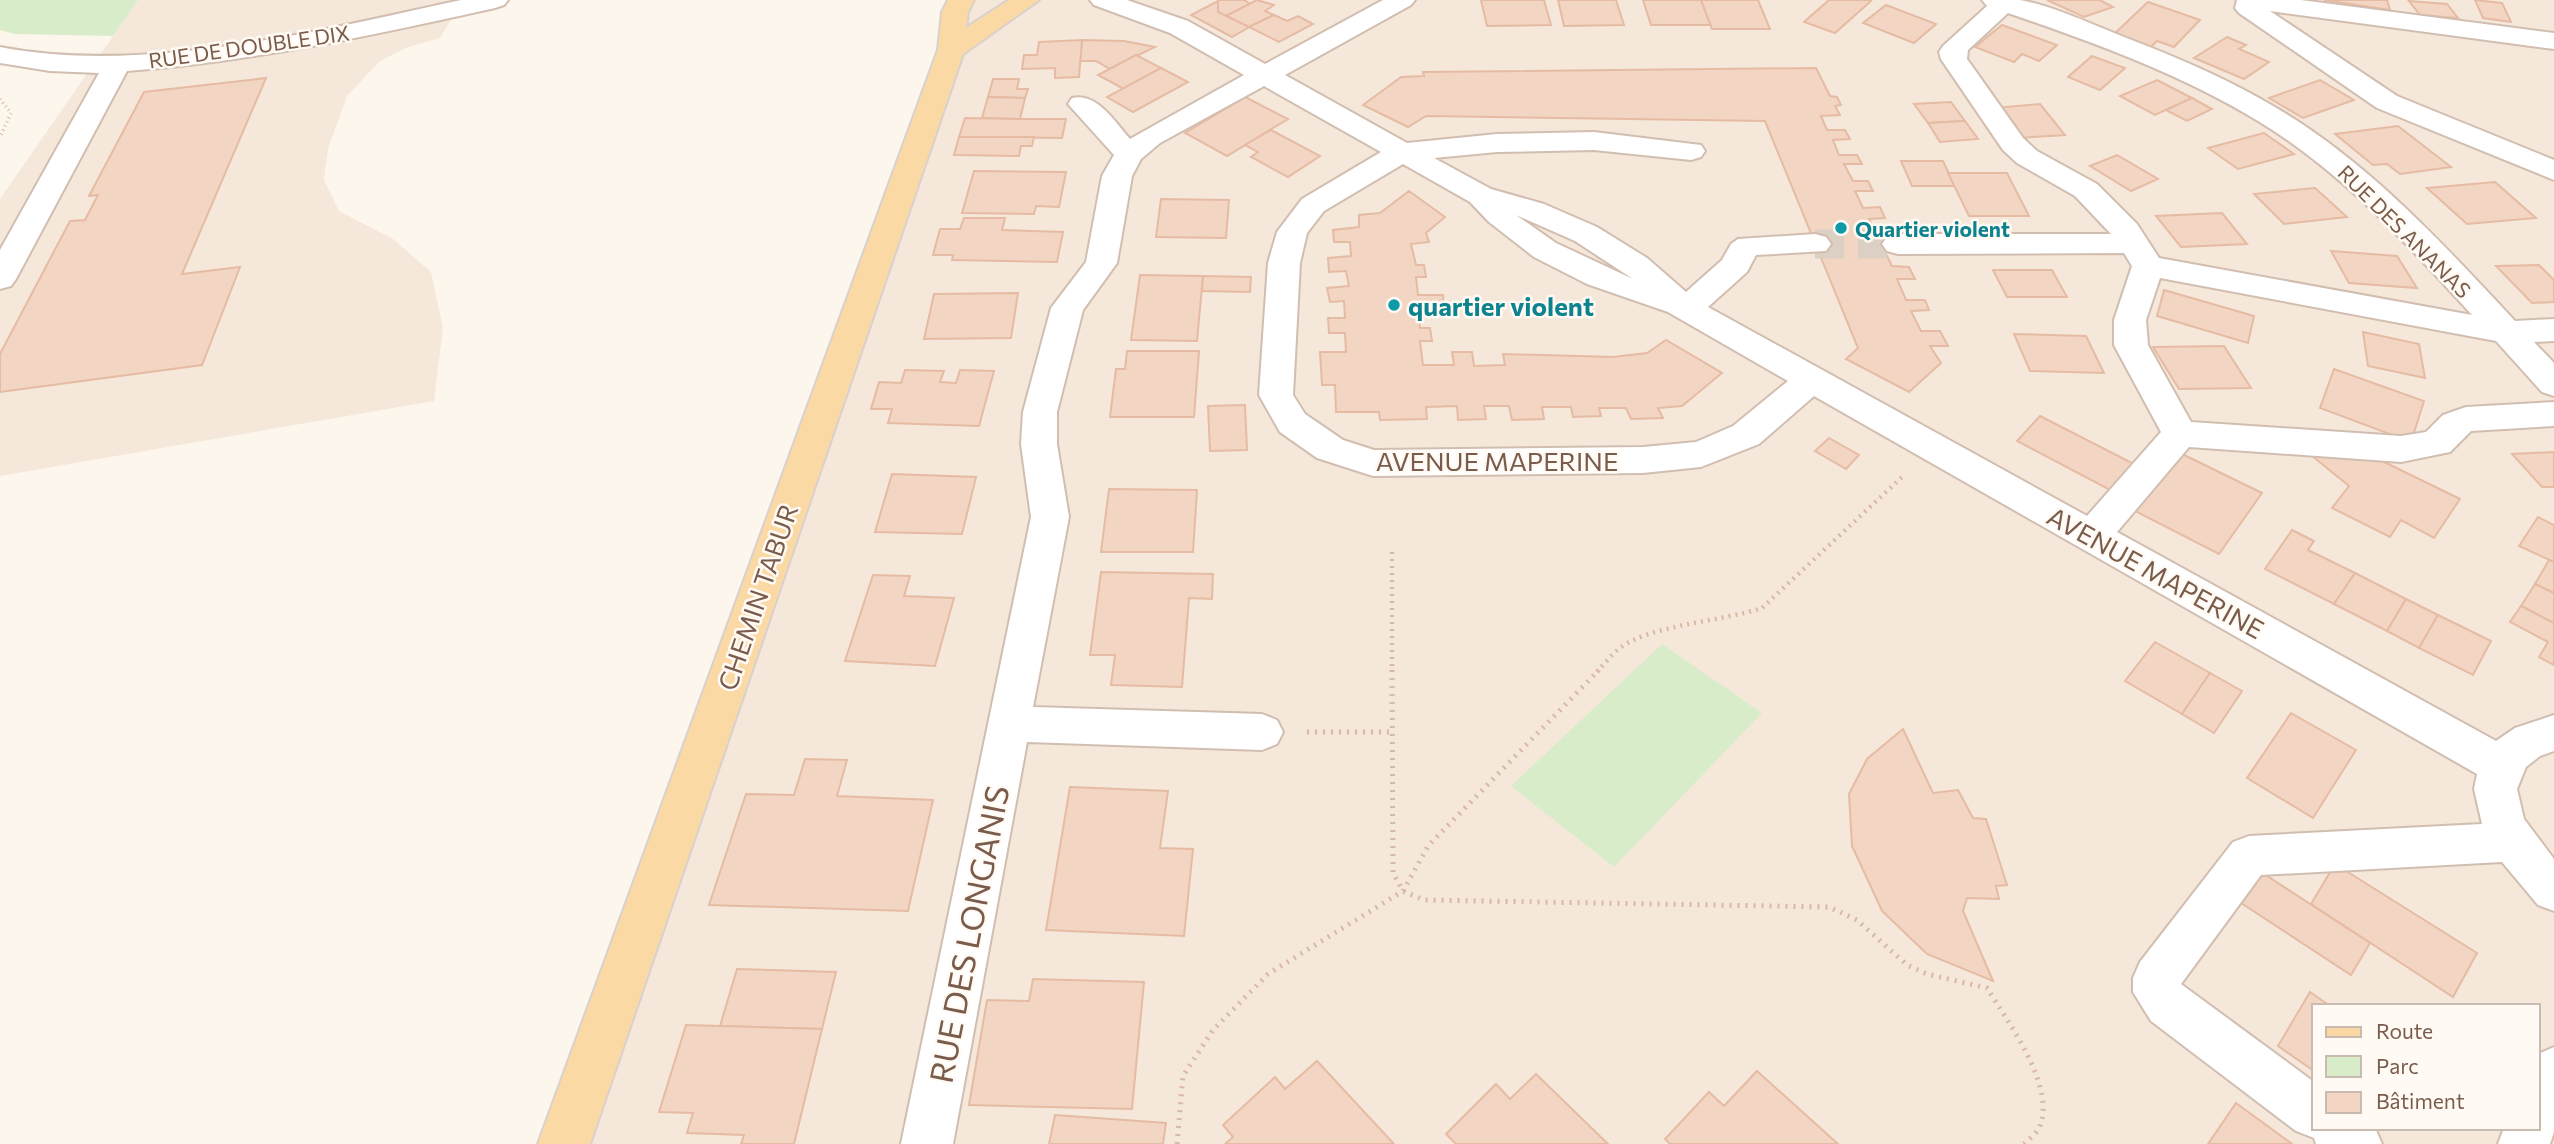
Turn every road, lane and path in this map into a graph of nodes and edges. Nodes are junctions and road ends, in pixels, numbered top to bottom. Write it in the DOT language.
graph roads {
  1 [pos="495,0"];
  2 [pos="961,0"];
  3 [pos="1026,0"];
  4 [pos="1103,0"];
  5 [pos="1148,0"];
  6 [pos="1402,0"];
  7 [pos="2225,0"];
  8 [pos="2003,1"];
  9 [pos="2253,13"];
  10 [pos="1178,27"];
  11 [pos="2554,41"];
  12 [pos="951,50"];
  13 [pos="0,55"];
  14 [pos="117,64"];
  15 [pos="1264,75"];
  16 [pos="0,99"];
  17 [pos="1082,104"];
  18 [pos="0,137"];
  19 [pos="1691,151"];
  20 [pos="1402,152"];
  21 [pos="1129,154"];
  22 [pos="2554,171"];
  23 [pos="1815,244"];
  24 [pos="1898,244"];
  25 [pos="2142,255"];
  26 [pos="0,279"];
  27 [pos="1683,307"];
  28 [pos="2554,330"];
  29 [pos="2506,332"];
  30 [pos="1811,380"];
  31 [pos="2554,384"];
  32 [pos="2554,414"];
  33 [pos="2180,434"];
  34 [pos="1933,448"];
  35 [pos="2092,536"];
  36 [pos="1392,552"];
  37 [pos="1010,724"];
  38 [pos="1262,732"];
  39 [pos="1394,733"];
  40 [pos="2554,733"];
  41 [pos="2500,765"];
  42 [pos="2513,842"];
  43 [pos="2554,890"];
  44 [pos="1403,891"];
  45 [pos="2554,1072"];
  46 [pos="2540,1104"];
  47 [pos="2312,1112"];
  48 [pos="2338,1130"];
  49 [pos="564,1144"];
  50 [pos="927,1144"];
  51 [pos="1177,1144"];
  52 [pos="2024,1144"];
  53 [pos="2356,1144"];
  1 -- 14 [label="street, RUE DE DOUBLE DIX"];
  2 -- 12 [label="main road, CHEMIN TABUR"];
  3 -- 12 [label="main road"];
  4 -- 10 [label="street, AVENUE MAPERINE"];
  5 -- 10 [label="street, AVENUE MAPERINE"];
  6 -- 15 [label="street"];
  7 -- 9 [label="street"];
  8 -- 25 [label="street"];
  8 -- 29 [label="street, RUE DES ANANAS"];
  9 -- 11 [label="street"];
  9 -- 22 [label="street"];
  10 -- 15 [label="street, AVENUE MAPERINE"];
  12 -- 49 [label="main road, CHEMIN TABUR"];
  13 -- 14 [label="street, RUE DE DOUBLE DIX"];
  14 -- 26 [label="street"];
  15 -- 20 [label="street, AVENUE MAPERINE"];
  15 -- 21 [label="street, RUE DES LONGANIS"];
  16 -- 18 [label="path"];
  17 -- 21 [label="street"];
  19 -- 20 [label="street, AVENUE MAPERINE"];
  20 -- 27 [label="street, AVENUE MAPERINE"];
  20 -- 30 [label="street, AVENUE MAPERINE"];
  21 -- 37 [label="street, RUE DES LONGANIS"];
  23 -- 27 [label="street"];
  24 -- 25 [label="street"];
  25 -- 29 [label="street"];
  25 -- 33 [label="street"];
  27 -- 30 [label="street, AVENUE MAPERINE"];
  28 -- 29 [label="street"];
  29 -- 31 [label="street, RUE DES ANANAS"];
  30 -- 34 [label="street, AVENUE MAPERINE"];
  32 -- 33 [label="street"];
  33 -- 35 [label="street"];
  34 -- 35 [label="street, AVENUE MAPERINE"];
  34 -- 44 [label="path"];
  35 -- 41 [label="street, AVENUE MAPERINE"];
  36 -- 39 [label="path"];
  37 -- 38 [label="street"];
  37 -- 50 [label="street, RUE DES LONGANIS"];
  38 -- 39 [label="path"];
  39 -- 44 [label="path"];
  40 -- 41 [label="street"];
  41 -- 42 [label="street"];
  42 -- 43 [label="street"];
  42 -- 47 [label="street"];
  44 -- 51 [label="path"];
  44 -- 52 [label="path"];
  45 -- 46 [label="street"];
  48 -- 53 [label="street"];
}
